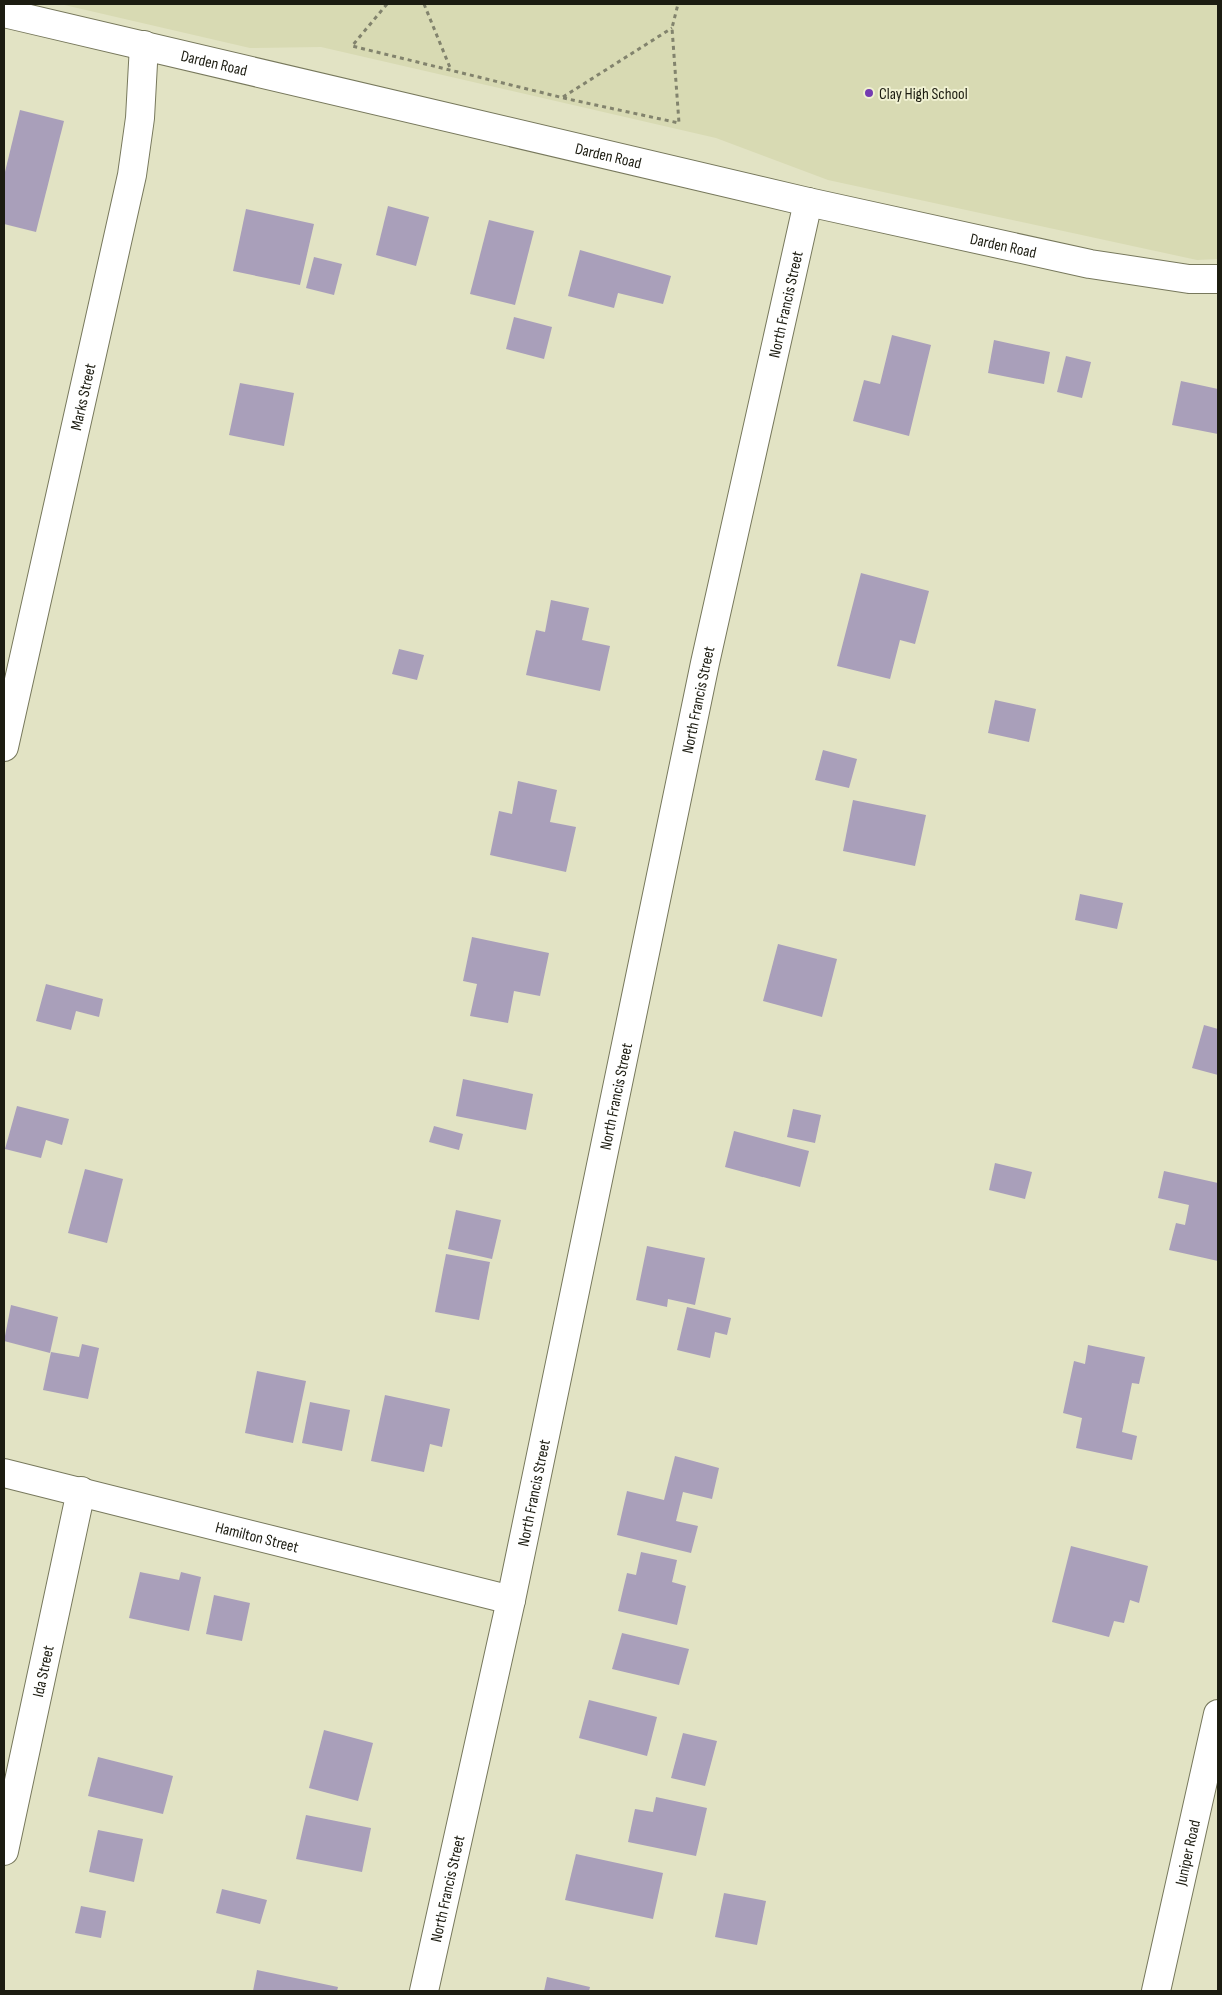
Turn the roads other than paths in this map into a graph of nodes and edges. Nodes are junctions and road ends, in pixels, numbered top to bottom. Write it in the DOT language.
graph roads {
  1 [pos="4,13"];
  2 [pos="144,45"];
  3 [pos="808,202"];
  4 [pos="1090,264"];
  5 [pos="1218,280"];
  6 [pos="1218,298"];
  7 [pos="4,747"];
  8 [pos="4,1473"];
  9 [pos="81,1491"];
  10 [pos="511,1600"];
  11 [pos="1218,1714"];
  12 [pos="4,1851"];
  13 [pos="424,1991"];
  14 [pos="1156,1991"];
  1 -- 2 [label="street, Darden Road"];
  2 -- 3 [label="street, Darden Road"];
  2 -- 7 [label="street, Marks Street"];
  3 -- 4 [label="street, Darden Road"];
  3 -- 10 [label="street, North Francis Street"];
  4 -- 5 [label="street, Darden Road"];
  4 -- 6 [label="street"];
  8 -- 9 [label="street, Hamilton Street"];
  9 -- 10 [label="street, Hamilton Street"];
  9 -- 12 [label="street, Ida Street"];
  10 -- 13 [label="street, North Francis Street"];
  11 -- 14 [label="street, Juniper Road"];
}
